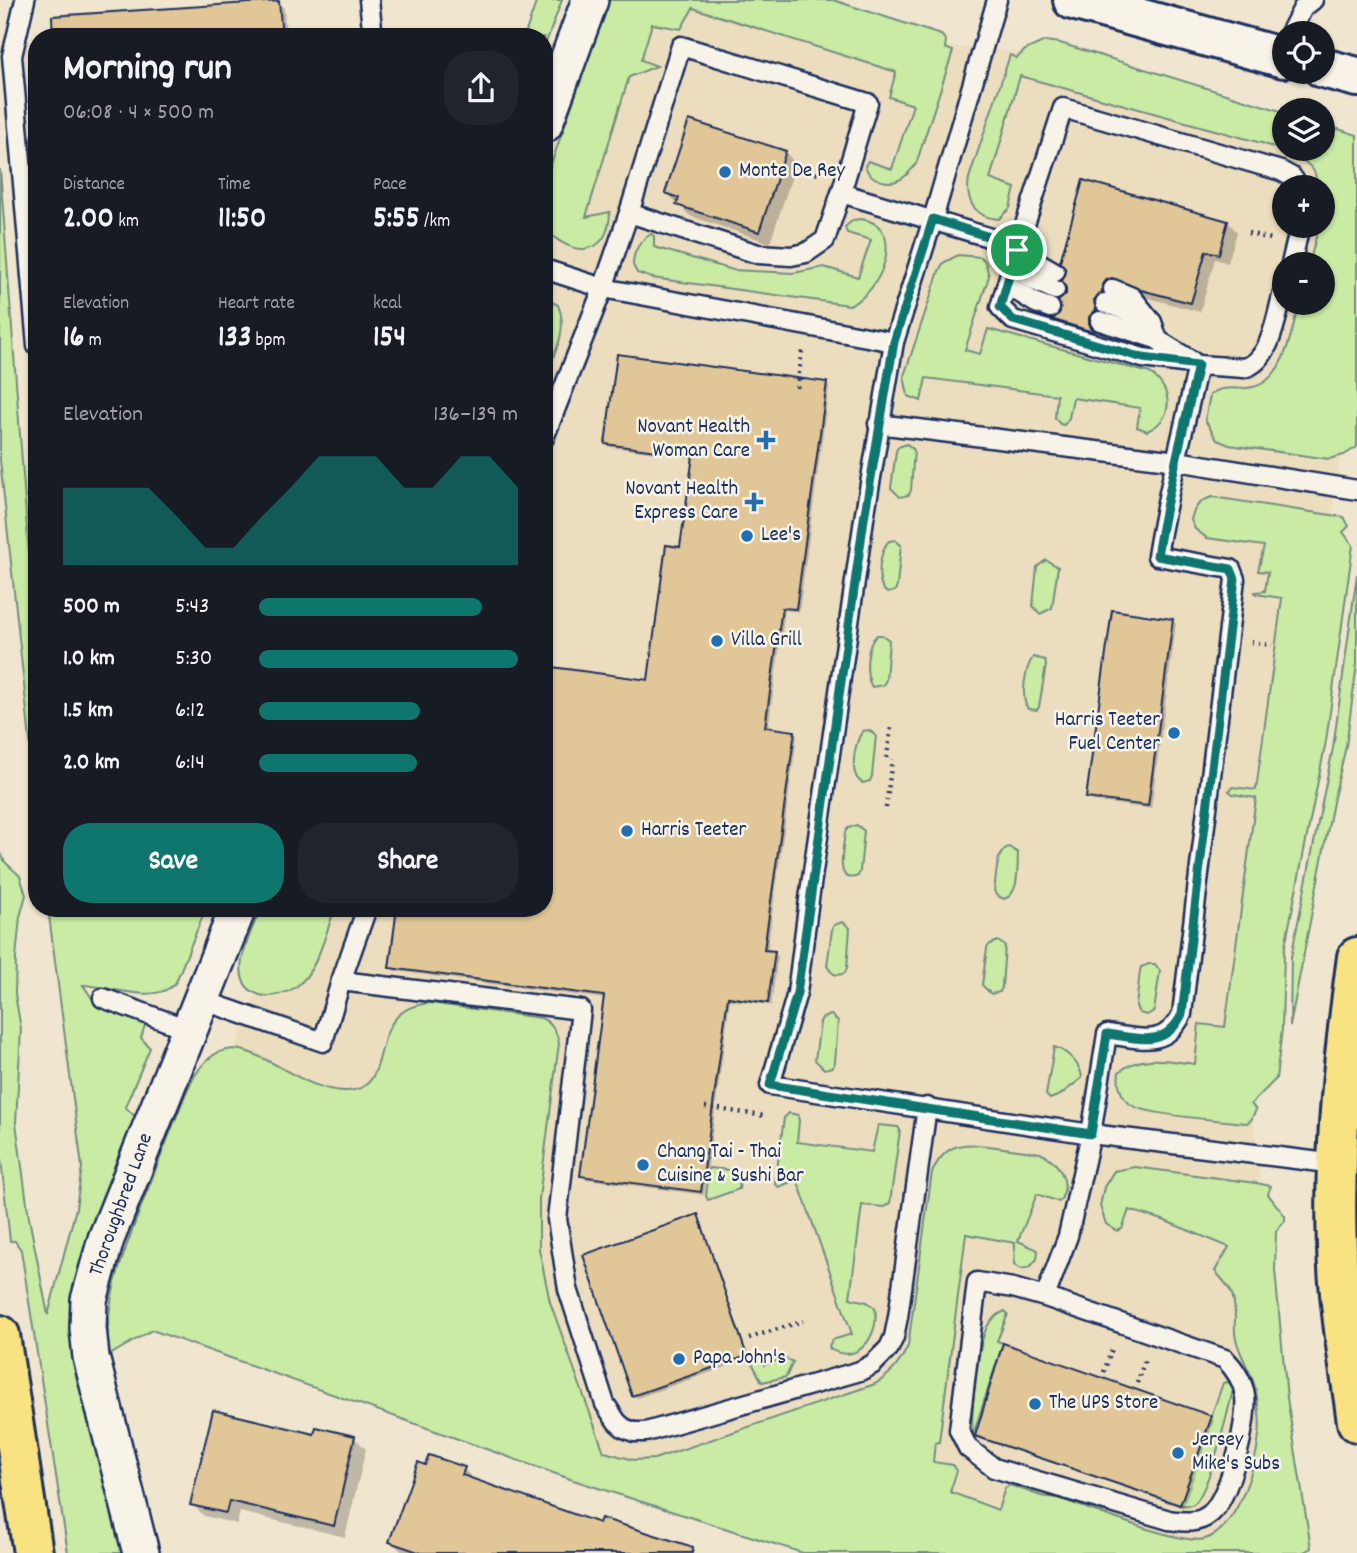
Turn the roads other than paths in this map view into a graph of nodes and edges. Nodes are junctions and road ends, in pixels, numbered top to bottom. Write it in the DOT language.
graph roads {
  1 [pos="25,0"];
  2 [pos="369,0"];
  3 [pos="590,0"];
  4 [pos="997,0"];
  5 [pos="1073,0"];
  6 [pos="1313,0"];
  7 [pos="1297,21"];
  8 [pos="372,28"];
  9 [pos="1272,44"];
  10 [pos="1335,71"];
  11 [pos="1357,77"];
  12 [pos="553,101"];
  13 [pos="1288,175"];
  14 [pos="841,193"];
  15 [pos="629,214"];
  16 [pos="933,219"];
  17 [pos="28,234"];
  18 [pos="1016,255"];
  19 [pos="553,271"];
  20 [pos="1007,285"];
  21 [pos="603,288"];
  22 [pos="1276,315"];
  23 [pos="1158,340"];
  24 [pos="894,342"];
  25 [pos="1198,365"];
  26 [pos="553,415"];
  27 [pos="878,424"];
  28 [pos="1177,461"];
  29 [pos="1357,490"];
  30 [pos="234,917"];
  31 [pos="365,917"];
  32 [pos="1357,957"];
  33 [pos="341,981"];
  34 [pos="103,998"];
  35 [pos="196,1015"];
  36 [pos="927,1107"];
  37 [pos="1091,1134"];
  38 [pos="1336,1164"];
  39 [pos="1045,1297"];
  40 [pos="0,1335"];
  41 [pos="1357,1422"];
  42 [pos="33,1553"];
  43 [pos="141,1553"];
  1 -- 17 [label="lane"];
  2 -- 8 [label="lane"];
  3 -- 12 [label="street"];
  4 -- 16 [label="lane"];
  5 -- 9 [label="main road"];
  6 -- 7 [label="lane"];
  10 -- 11 [label="main road"];
  13 -- 18 [label="lane"];
  14 -- 15 [label="lane"];
  14 -- 15 [label="lane"];
  14 -- 16 [label="lane"];
  15 -- 21 [label="lane"];
  16 -- 18 [label="lane"];
  16 -- 24 [label="lane"];
  18 -- 20 [label="lane"];
  18 -- 20 [label="lane"];
  19 -- 21 [label="lane"];
  20 -- 25 [label="lane"];
  21 -- 24 [label="lane"];
  21 -- 26 [label="lane"];
  22 -- 25 [label="lane"];
  23 -- 23 [label="lane"];
  23 -- 25 [label="lane"];
  24 -- 27 [label="lane"];
  25 -- 28 [label="lane"];
  27 -- 28 [label="lane"];
  27 -- 36 [label="lane"];
  28 -- 29 [label="lane"];
  28 -- 37 [label="lane"];
  30 -- 35 [label="street, Thoroughbred Lane"];
  31 -- 33 [label="lane"];
  32 -- 38 [label="main road"];
  33 -- 35 [label="lane"];
  33 -- 36 [label="lane"];
  34 -- 35 [label="lane"];
  35 -- 43 [label="street, Thoroughbred Lane"];
  36 -- 37 [label="lane"];
  37 -- 38 [label="lane"];
  37 -- 39 [label="lane"];
  38 -- 41 [label="main road"];
  39 -- 39 [label="lane"];
  40 -- 42 [label="main road"];
}
